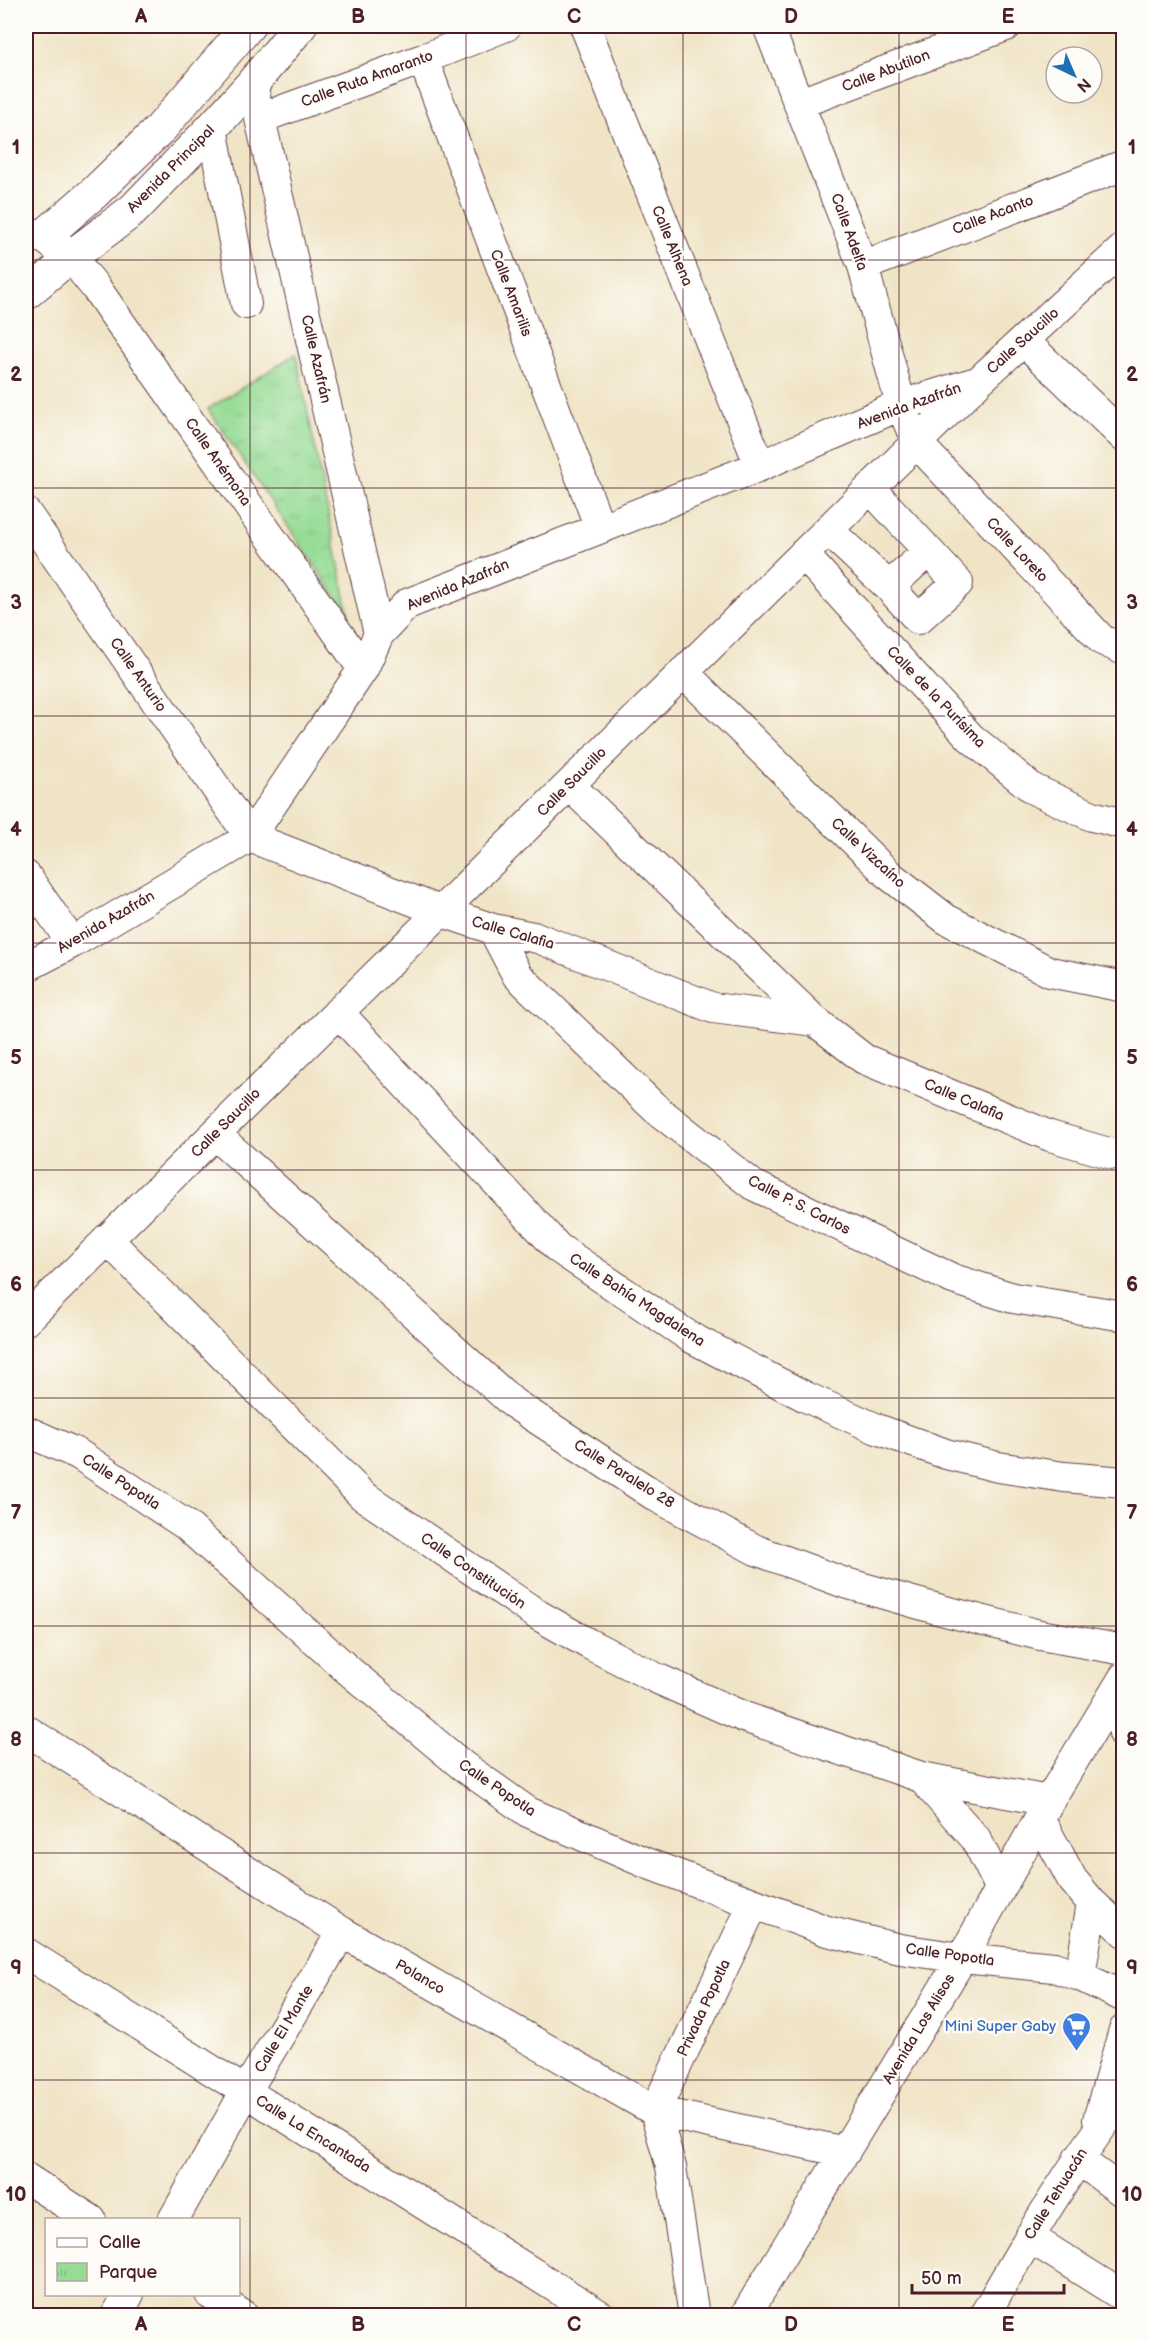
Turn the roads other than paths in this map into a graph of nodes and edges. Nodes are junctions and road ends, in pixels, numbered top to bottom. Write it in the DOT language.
graph roads {
  1 [pos="248,26"];
  2 [pos="300,26"];
  3 [pos="506,26"];
  4 [pos="585,26"];
  5 [pos="768,26"];
  6 [pos="1006,26"];
  7 [pos="423,59"];
  8 [pos="252,84"];
  9 [pos="800,103"];
  10 [pos="261,117"];
  11 [pos="212,128"];
  12 [pos="1124,165"];
  13 [pos="32,241"];
  14 [pos="1124,248"];
  15 [pos="71,257"];
  16 [pos="863,266"];
  17 [pos="26,294"];
  18 [pos="246,304"];
  19 [pos="1024,341"];
  20 [pos="979,381"];
  21 [pos="901,405"];
  22 [pos="1124,437"];
  23 [pos="917,442"];
  24 [pos="759,466"];
  25 [pos="870,488"];
  26 [pos="26,513"];
  27 [pos="600,528"];
  28 [pos="828,530"];
  29 [pos="927,552"];
  30 [pos="803,554"];
  31 [pos="889,587"];
  32 [pos="380,634"];
  33 [pos="1124,650"];
  34 [pos="363,669"];
  35 [pos="683,672"];
  36 [pos="569,785"];
  37 [pos="1124,824"];
  38 [pos="250,837"];
  39 [pos="26,876"];
  40 [pos="440,911"];
  41 [pos="493,929"];
  42 [pos="72,943"];
  43 [pos="26,967"];
  44 [pos="1124,987"];
  45 [pos="338,1012"];
  46 [pos="815,1021"];
  47 [pos="214,1134"];
  48 [pos="1124,1155"];
  49 [pos="107,1239"];
  50 [pos="1124,1316"];
  51 [pos="26,1320"];
  52 [pos="26,1431"];
  53 [pos="1124,1482"];
  54 [pos="1124,1650"];
  55 [pos="1120,1684"];
  56 [pos="26,1730"];
  57 [pos="1124,1733"];
  58 [pos="921,1777"];
  59 [pos="1045,1810"];
  60 [pos="1000,1887"];
  61 [pos="1092,1904"];
  62 [pos="753,1905"];
  63 [pos="342,1932"];
  64 [pos="1124,1932"];
  65 [pos="26,1953"];
  66 [pos="962,1958"];
  67 [pos="1080,1976"];
  68 [pos="1124,1997"];
  69 [pos="1124,2030"];
  70 [pos="246,2091"];
  71 [pos="1124,2097"];
  72 [pos="654,2111"];
  73 [pos="1086,2148"];
  74 [pos="845,2152"];
  75 [pos="26,2178"];
  76 [pos="1124,2193"];
  77 [pos="88,2218"];
  78 [pos="174,2218"];
  79 [pos="1029,2237"];
  80 [pos="128,2296"];
  81 [pos="212,2296"];
  82 [pos="1124,2296"];
  83 [pos="987,2315"];
  84 [pos="116,2316"];
  85 [pos="244,2316"];
  86 [pos="600,2316"];
  87 [pos="694,2316"];
  88 [pos="745,2316"];
  1 -- 13 [label="main road"];
  2 -- 8 [label="main road, Avenida Principal"];
  3 -- 7 [label="street, Calle Ruta Amaranto"];
  4 -- 24 [label="street, Calle Alhena"];
  5 -- 9 [label="street, Calle Adelfa"];
  6 -- 9 [label="street, Calle Abutilon"];
  7 -- 10 [label="street, Calle Ruta Amaranto"];
  7 -- 27 [label="street, Calle Amarilis"];
  8 -- 10 [label="street, Calle Azafrán"];
  8 -- 11 [label="main road, Avenida Principal"];
  9 -- 16 [label="street, Calle Adelfa"];
  10 -- 32 [label="street, Calle Azafrán"];
  11 -- 15 [label="main road, Avenida Principal"];
  11 -- 18 [label="street"];
  12 -- 16 [label="street, Calle Acanto"];
  13 -- 15 [label="main road"];
  14 -- 19 [label="street, Calle Saucillo"];
  15 -- 17 [label="street, Avenida Principal"];
  15 -- 34 [label="street, Calle Anémona"];
  16 -- 21 [label="street, Calle Adelfa"];
  19 -- 20 [label="street, Calle Saucillo"];
  19 -- 22 [label="street"];
  20 -- 21 [label="street, Avenida Azafrán"];
  20 -- 23 [label="street, Calle Saucillo"];
  21 -- 23 [label="street, Calle Adelfa"];
  21 -- 24 [label="street, Avenida Azafrán"];
  23 -- 25 [label="street, Calle Saucillo"];
  23 -- 33 [label="street, Calle Loreto"];
  24 -- 27 [label="street, Avenida Azafrán"];
  25 -- 28 [label="street, Calle Saucillo"];
  25 -- 29 [label="street"];
  26 -- 38 [label="street, Calle Anturio"];
  27 -- 32 [label="street, Avenida Azafrán"];
  28 -- 30 [label="street, Calle Saucillo"];
  28 -- 31 [label="street"];
  29 -- 31 [label="street"];
  29 -- 31 [label="street"];
  30 -- 35 [label="street, Calle Saucillo"];
  30 -- 37 [label="street, Calle de la Purísima"];
  32 -- 34 [label="street, Avenida Azafrán"];
  34 -- 38 [label="street, Avenida Azafrán"];
  35 -- 36 [label="street, Calle Saucillo"];
  35 -- 44 [label="street, Calle Vizcaíno"];
  36 -- 40 [label="street, Calle Saucillo"];
  36 -- 46 [label="street, Calle Calafia"];
  38 -- 40 [label="street, Calle Calafia"];
  38 -- 42 [label="street, Avenida Azafrán"];
  39 -- 42 [label="street"];
  40 -- 41 [label="street, Calle Calafia"];
  40 -- 45 [label="street, Calle Saucillo"];
  41 -- 46 [label="street, Calle Calafia"];
  41 -- 50 [label="street, Calle P. S. Carlos"];
  42 -- 43 [label="street, Avenida Azafrán"];
  45 -- 47 [label="street, Calle Saucillo"];
  45 -- 53 [label="street, Calle Bahía Magdalena"];
  46 -- 48 [label="street, Calle Calafia"];
  47 -- 49 [label="street, Calle Saucillo"];
  47 -- 54 [label="street, Calle Paralelo 28"];
  49 -- 51 [label="street, Calle Saucillo"];
  49 -- 58 [label="street, Calle Constitución"];
  52 -- 62 [label="street, Calle Popotla"];
  55 -- 57 [label="street"];
  55 -- 59 [label="street, Avenida Los Alisos"];
  56 -- 63 [label="street, Polanco"];
  58 -- 59 [label="street, Calle Constitución"];
  58 -- 60 [label="street, Calle Constitución"];
  59 -- 60 [label="street, Avenida Los Alisos"];
  59 -- 61 [label="street"];
  60 -- 66 [label="street, Avenida Los Alisos"];
  61 -- 64 [label="street"];
  61 -- 67 [label="street"];
  62 -- 66 [label="street, Calle Popotla"];
  62 -- 72 [label="street, Privada Popotla"];
  63 -- 70 [label="street, Calle El Mante"];
  63 -- 72 [label="street, Polanco"];
  65 -- 70 [label="street, Calle La Encantada"];
  66 -- 67 [label="street, Calle Popotla"];
  66 -- 74 [label="street, Avenida Los Alisos"];
  67 -- 68 [label="street, Calle Popotla"];
  69 -- 73 [label="street, Calle Tehuacán"];
  70 -- 78 [label="street, Calle El Mante"];
  70 -- 86 [label="street, Calle La Encantada"];
  71 -- 73 [label="street, Calle Tehuacán"];
  72 -- 74 [label="street, Polanco"];
  72 -- 87 [label="street"];
  73 -- 76 [label="street"];
  73 -- 79 [label="street, Calle Tehuacán"];
  74 -- 88 [label="street, Avenida Los Alisos"];
  75 -- 77 [label="street"];
  79 -- 82 [label="street"];
  79 -- 83 [label="street, Calle Tehuacán"];
  80 -- 84 [label="street"];
  81 -- 85 [label="street"];
}
